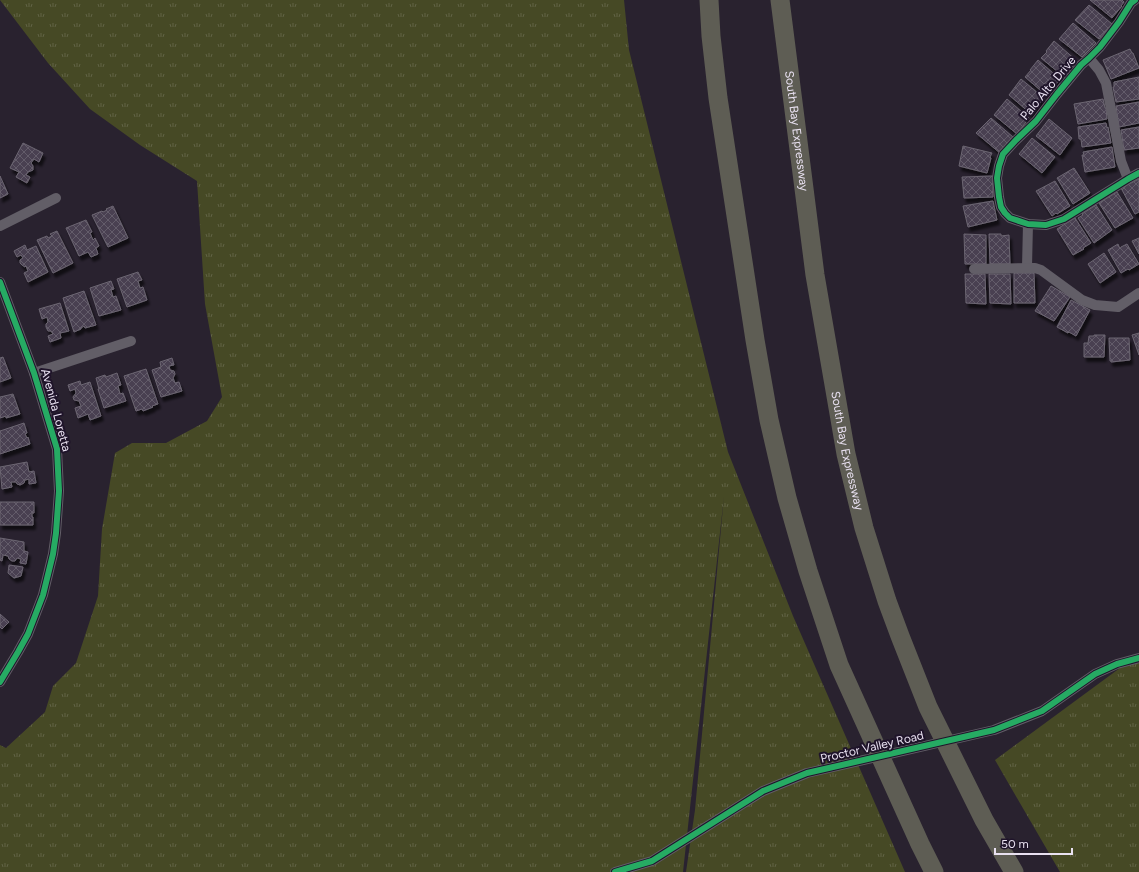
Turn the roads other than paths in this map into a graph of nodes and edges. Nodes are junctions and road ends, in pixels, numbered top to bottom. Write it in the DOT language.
graph roads {
  1 [pos="709,0"];
  2 [pos="780,0"];
  3 [pos="1135,0"];
  4 [pos="1089,58"];
  5 [pos="1139,173"];
  6 [pos="1128,179"];
  7 [pos="56,198"];
  8 [pos="1028,224"];
  9 [pos="0,226"];
  10 [pos="1027,267"];
  11 [pos="974,270"];
  12 [pos="0,282"];
  13 [pos="1139,293"];
  14 [pos="131,341"];
  15 [pos="34,373"];
  16 [pos="1139,658"];
  17 [pos="0,682"];
  18 [pos="615,872"];
  19 [pos="934,872"];
  20 [pos="1014,872"];
  1 -- 19 [label="highway"];
  2 -- 20 [label="highway, South Bay Expressway"];
  3 -- 4 [label="street, Palo Alto Drive"];
  4 -- 6 [label="street"];
  4 -- 8 [label="street, Palo Alto Drive"];
  5 -- 6 [label="street, Palo Alto Drive"];
  6 -- 8 [label="street, Palo Alto Drive"];
  7 -- 9 [label="street"];
  8 -- 10 [label="street"];
  10 -- 11 [label="street"];
  10 -- 13 [label="street"];
  12 -- 15 [label="street, Avenida Loretta"];
  14 -- 15 [label="street"];
  15 -- 17 [label="street, Avenida Loretta"];
  16 -- 18 [label="street, Proctor Valley Road"];
}
